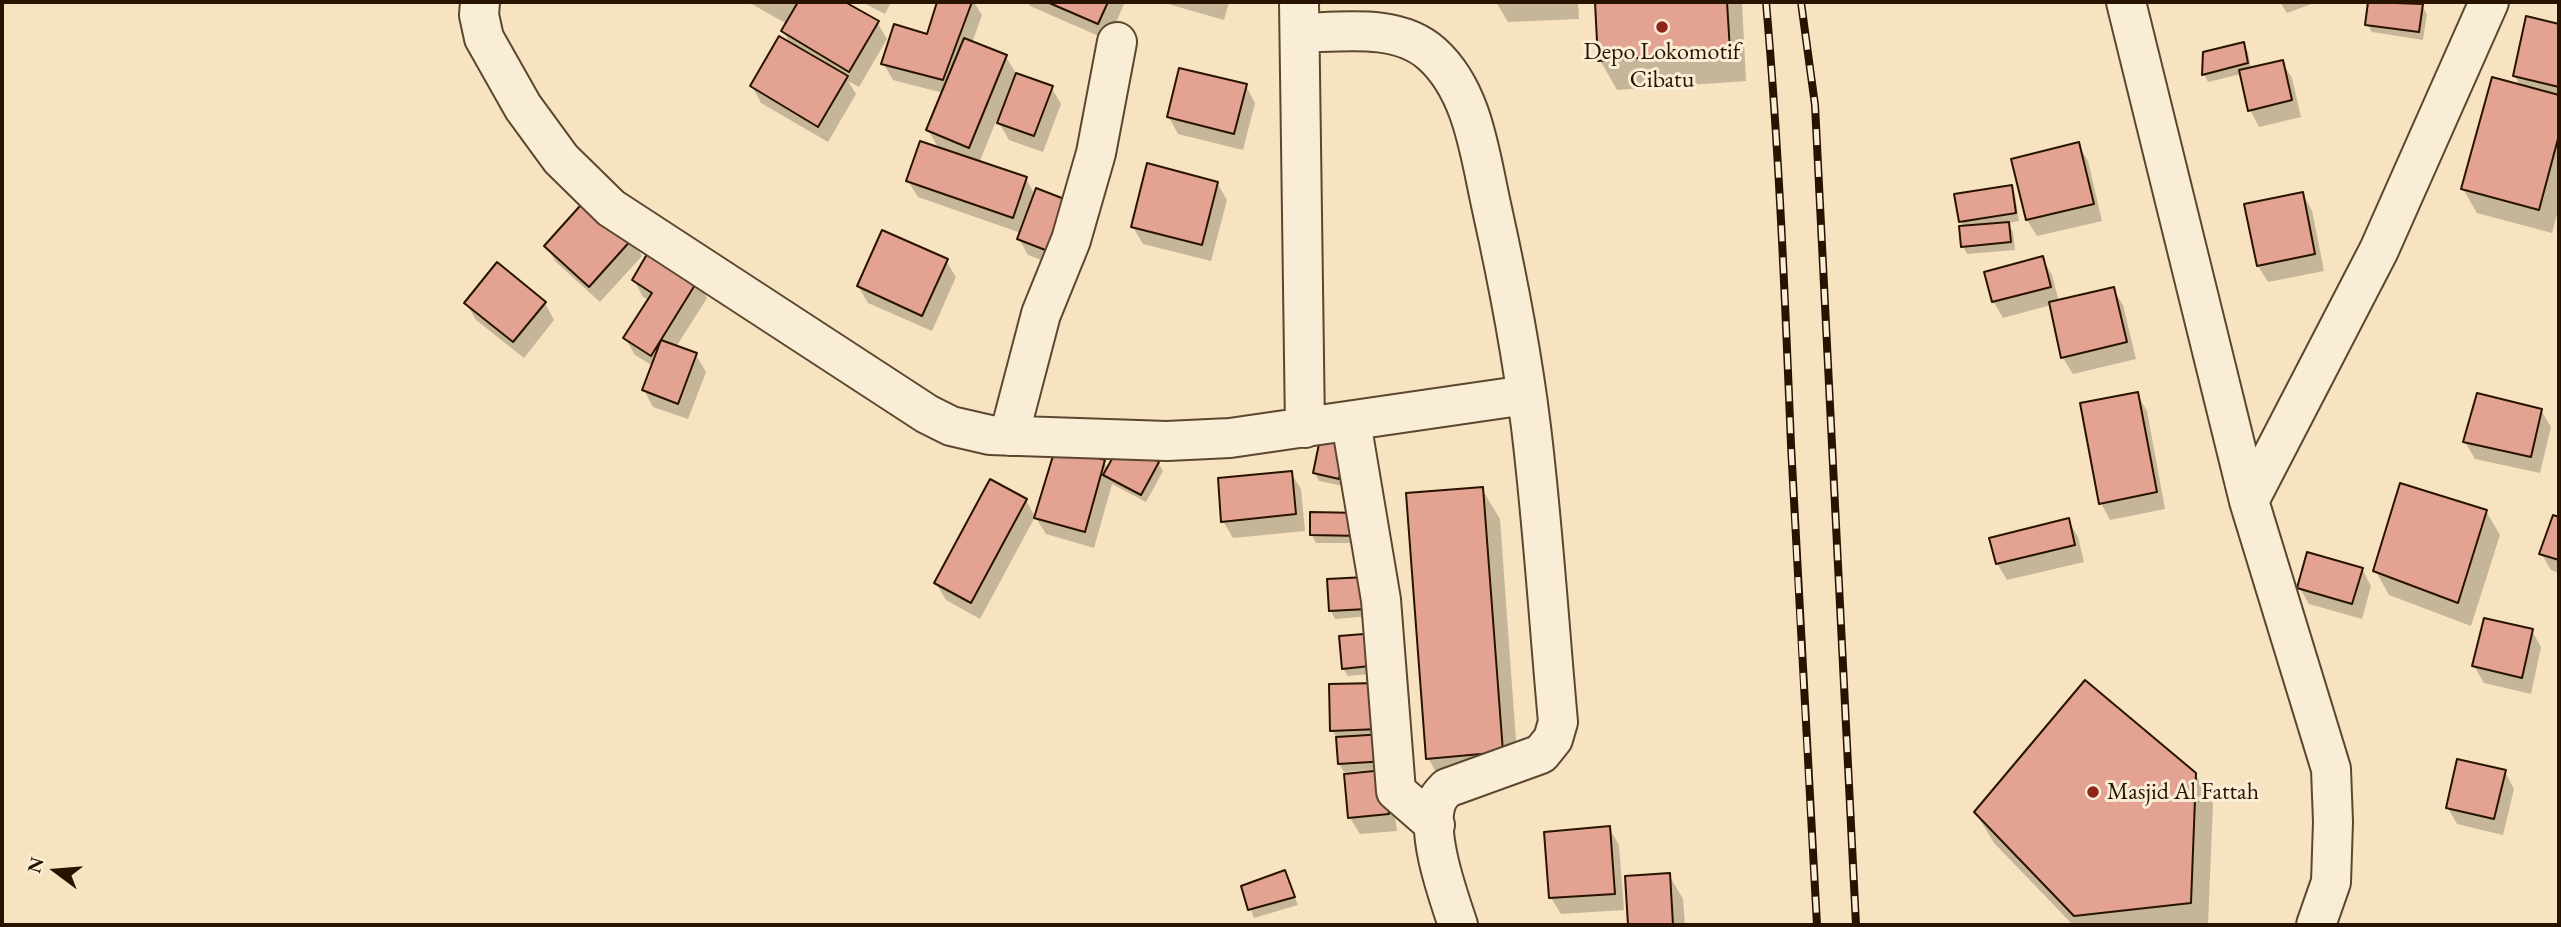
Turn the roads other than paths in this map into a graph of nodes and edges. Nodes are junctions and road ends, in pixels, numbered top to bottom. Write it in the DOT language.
graph roads {
  1 [pos="480,2"];
  2 [pos="2126,2"];
  3 [pos="2489,2"];
  4 [pos="1299,17"];
  5 [pos="1117,42"];
  6 [pos="1526,395"];
  7 [pos="1351,422"];
  8 [pos="1305,428"];
  9 [pos="1009,436"];
  10 [pos="2249,501"];
  11 [pos="1435,825"];
  12 [pos="1458,925"];
  13 [pos="2316,925"];
  1 -- 9 [label="street"];
  2 -- 10 [label="street"];
  3 -- 10 [label="street"];
  4 -- 6 [label="street"];
  4 -- 8 [label="street"];
  5 -- 9 [label="street"];
  6 -- 7 [label="street"];
  6 -- 11 [label="street"];
  7 -- 8 [label="street"];
  7 -- 11 [label="street"];
  8 -- 9 [label="street"];
  10 -- 13 [label="street"];
  11 -- 12 [label="street"];
}
